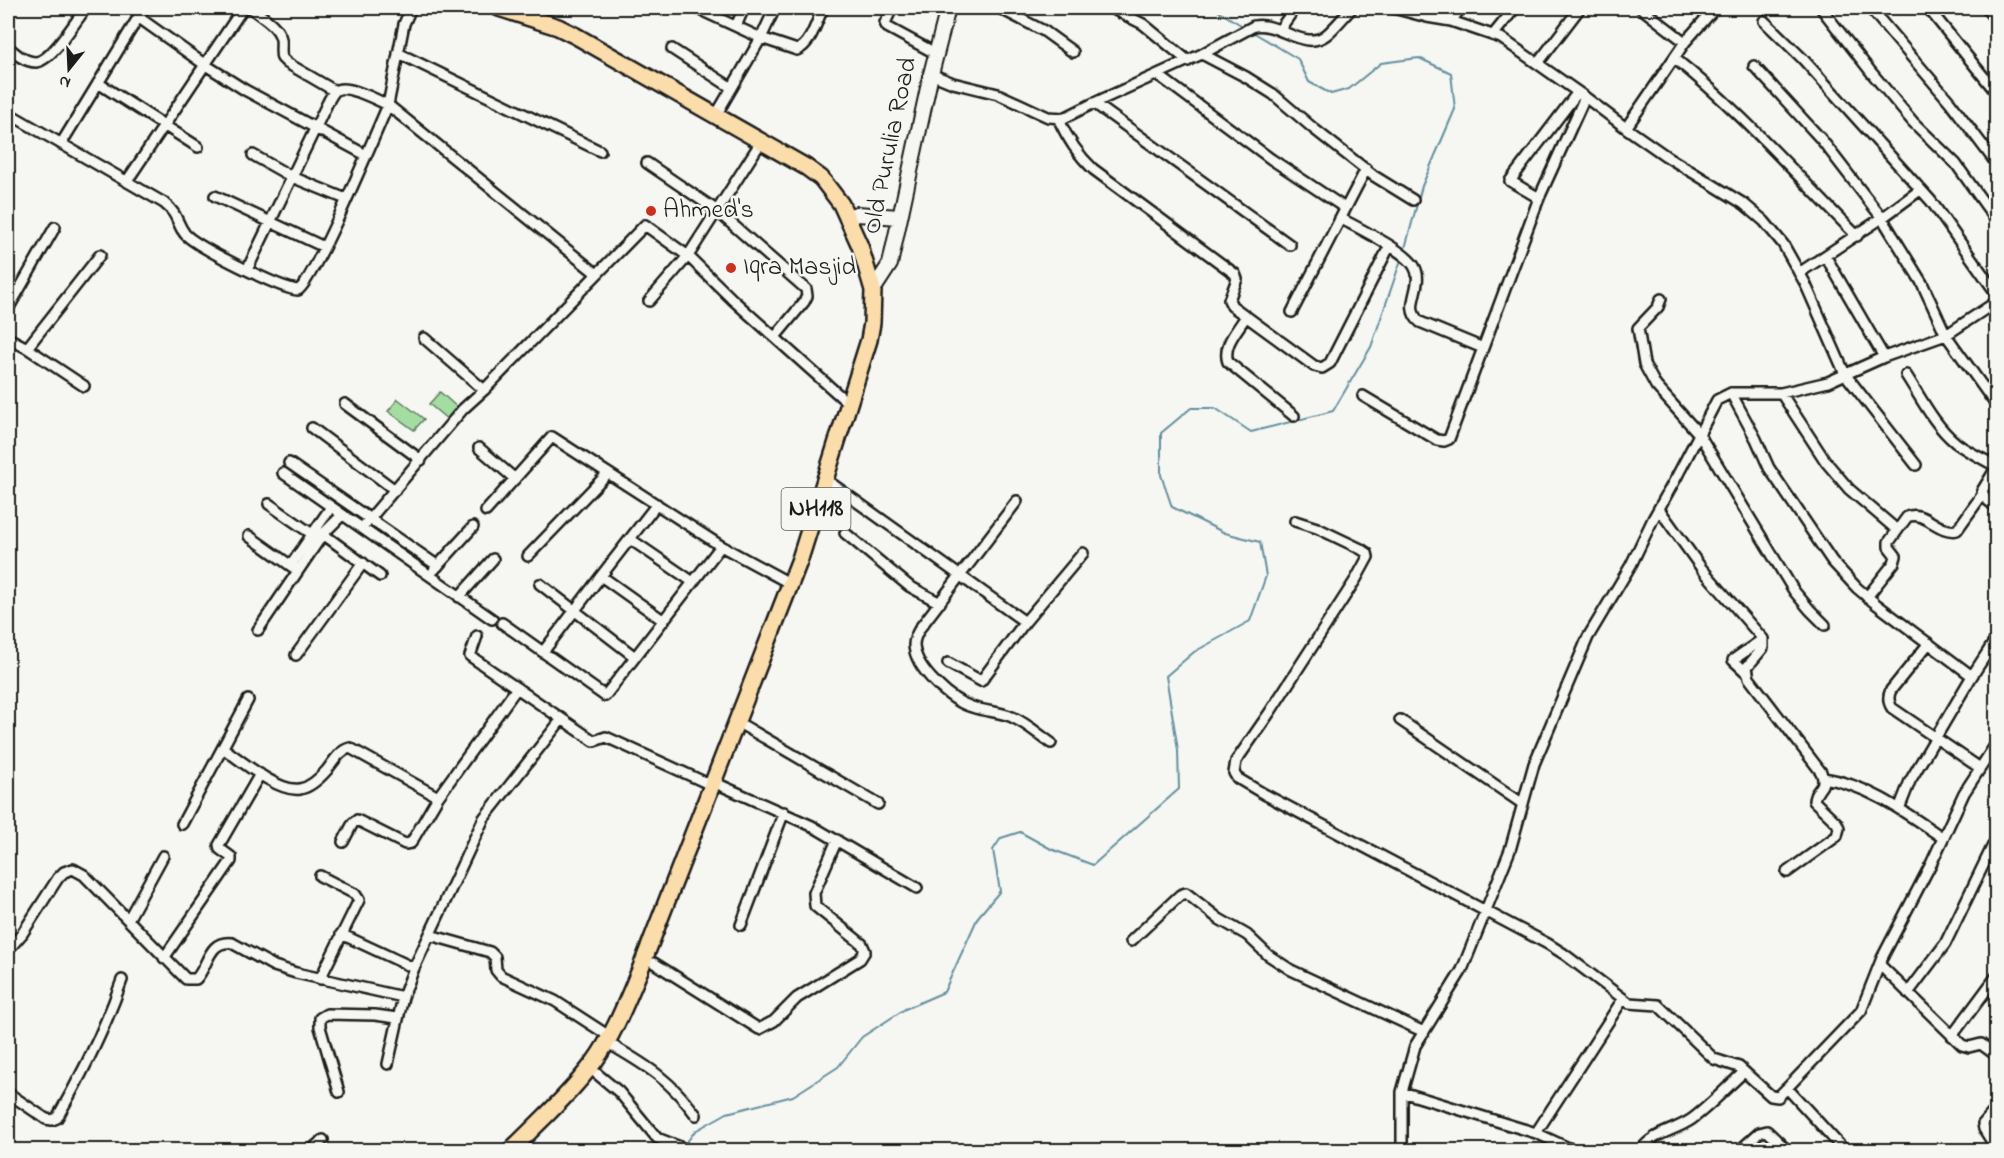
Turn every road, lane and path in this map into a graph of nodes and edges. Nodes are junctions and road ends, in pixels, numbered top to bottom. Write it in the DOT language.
graph roads {
  1 [pos="86,8"];
  2 [pos="144,8"];
  3 [pos="243,8"];
  4 [pos="251,8"];
  5 [pos="411,8"];
  6 [pos="499,8"];
  7 [pos="520,8"];
  8 [pos="696,8"];
  9 [pos="744,8"];
  10 [pos="775,8"];
  11 [pos="823,8"];
  12 [pos="892,8"];
  13 [pos="948,8"];
  14 [pos="999,8"];
  15 [pos="1111,8"];
  16 [pos="1284,8"];
  17 [pos="1352,8"];
  18 [pos="1393,8"];
  19 [pos="1461,8"];
  20 [pos="1515,8"];
  21 [pos="1580,8"];
  22 [pos="1641,8"];
  23 [pos="1715,8"];
  24 [pos="1821,8"];
  25 [pos="1870,8"];
  26 [pos="1928,8"];
  27 [pos="1986,8"];
  28 [pos="138,17"];
  29 [pos="1996,20"];
  30 [pos="1451,21"];
  31 [pos="1764,21"];
  32 [pos="736,26"];
  33 [pos="1280,29"];
  34 [pos="1493,35"];
  35 [pos="761,38"];
  36 [pos="1685,42"];
  37 [pos="8,47"];
  38 [pos="672,49"];
  39 [pos="1073,52"];
  40 [pos="398,53"];
  41 [pos="935,53"];
  42 [pos="1202,54"];
  43 [pos="1674,58"];
  44 [pos="1188,61"];
  45 [pos="1538,63"];
  46 [pos="204,64"];
  47 [pos="1754,66"];
  48 [pos="931,74"];
  49 [pos="1158,75"];
  50 [pos="98,83"];
  51 [pos="732,88"];
  52 [pos="335,91"];
  53 [pos="1996,92"];
  54 [pos="1582,94"];
  55 [pos="1094,103"];
  56 [pos="388,105"];
  57 [pos="718,110"];
  58 [pos="8,113"];
  59 [pos="1058,118"];
  60 [pos="164,126"];
  61 [pos="1626,128"];
  62 [pos="315,129"];
  63 [pos="761,142"];
  64 [pos="62,144"];
  65 [pos="198,147"];
  66 [pos="600,151"];
  67 [pos="253,155"];
  68 [pos="366,155"];
  69 [pos="1996,163"];
  70 [pos="647,164"];
  71 [pos="1366,169"];
  72 [pos="292,177"];
  73 [pos="127,181"];
  74 [pos="1920,190"];
  75 [pos="215,196"];
  76 [pos="1539,198"];
  77 [pos="346,199"];
  78 [pos="1413,201"];
  79 [pos="1345,208"];
  80 [pos="716,210"];
  81 [pos="852,215"];
  82 [pos="899,217"];
  83 [pos="1340,218"];
  84 [pos="1882,218"];
  85 [pos="1996,220"];
  86 [pos="271,221"];
  87 [pos="55,227"];
  88 [pos="1857,236"];
  89 [pos="1290,244"];
  90 [pos="324,247"];
  91 [pos="1389,247"];
  92 [pos="100,255"];
  93 [pos="688,256"];
  94 [pos="1826,257"];
  95 [pos="247,270"];
  96 [pos="1799,273"];
  97 [pos="597,274"];
  98 [pos="876,284"];
  99 [pos="1996,293"];
  100 [pos="1661,299"];
  101 [pos="649,301"];
  102 [pos="1996,302"];
  103 [pos="8,309"];
  104 [pos="1292,312"];
  105 [pos="1246,316"];
  106 [pos="1946,335"];
  107 [pos="8,338"];
  108 [pos="424,338"];
  109 [pos="775,338"];
  110 [pos="27,348"];
  111 [pos="1483,348"];
  112 [pos="1884,357"];
  113 [pos="1845,374"];
  114 [pos="1906,375"];
  115 [pos="84,386"];
  116 [pos="484,390"];
  117 [pos="1731,393"];
  118 [pos="1781,393"];
  119 [pos="1363,396"];
  120 [pos="345,404"];
  121 [pos="849,404"];
  122 [pos="1996,405"];
  123 [pos="1294,416"];
  124 [pos="312,428"];
  125 [pos="1700,434"];
  126 [pos="479,448"];
  127 [pos="421,460"];
  128 [pos="289,463"];
  129 [pos="1916,465"];
  130 [pos="1996,467"];
  131 [pos="283,473"];
  132 [pos="608,473"];
  133 [pos="515,478"];
  134 [pos="832,484"];
  135 [pos="395,490"];
  136 [pos="1982,495"];
  137 [pos="1017,501"];
  138 [pos="269,504"];
  139 [pos="657,504"];
  140 [pos="331,507"];
  141 [pos="1996,507"];
  142 [pos="1659,509"];
  143 [pos="486,510"];
  144 [pos="342,515"];
  145 [pos="370,519"];
  146 [pos="1295,521"];
  147 [pos="473,527"];
  148 [pos="362,528"];
  149 [pos="1897,530"];
  150 [pos="845,532"];
  151 [pos="312,534"];
  152 [pos="324,534"];
  153 [pos="249,536"];
  154 [pos="630,538"];
  155 [pos="721,546"];
  156 [pos="1083,553"];
  157 [pos="528,556"];
  158 [pos="493,559"];
  159 [pos="363,563"];
  160 [pos="438,566"];
  161 [pos="295,568"];
  162 [pos="429,575"];
  163 [pos="381,576"];
  164 [pos="602,576"];
  165 [pos="961,576"];
  166 [pos="693,582"];
  167 [pos="540,584"];
  168 [pos="791,584"];
  169 [pos="459,597"];
  170 [pos="1867,597"];
  171 [pos="940,603"];
  172 [pos="574,611"];
  173 [pos="492,619"];
  174 [pos="664,621"];
  175 [pos="1025,622"];
  176 [pos="502,623"];
  177 [pos="1825,625"];
  178 [pos="258,630"];
  179 [pos="477,636"];
  180 [pos="1762,639"];
  181 [pos="1996,639"];
  182 [pos="1929,643"];
  183 [pos="543,652"];
  184 [pos="296,656"];
  185 [pos="635,657"];
  186 [pos="948,663"];
  187 [pos="1747,673"];
  188 [pos="1972,676"];
  189 [pos="517,688"];
  190 [pos="248,700"];
  191 [pos="562,719"];
  192 [pos="1400,720"];
  193 [pos="744,726"];
  194 [pos="1936,739"];
  195 [pos="1051,743"];
  196 [pos="1996,746"];
  197 [pos="223,748"];
  198 [pos="1980,768"];
  199 [pos="260,774"];
  200 [pos="1824,778"];
  201 [pos="716,785"];
  202 [pos="438,797"];
  203 [pos="878,804"];
  204 [pos="1522,804"];
  205 [pos="1899,808"];
  206 [pos="784,812"];
  207 [pos="182,824"];
  208 [pos="1943,838"];
  209 [pos="1996,839"];
  210 [pos="837,840"];
  211 [pos="343,842"];
  212 [pos="163,856"];
  213 [pos="1787,872"];
  214 [pos="320,876"];
  215 [pos="917,888"];
  216 [pos="1485,911"];
  217 [pos="128,920"];
  218 [pos="741,925"];
  219 [pos="341,934"];
  220 [pos="430,935"];
  221 [pos="1131,941"];
  222 [pos="8,950"];
  223 [pos="164,958"];
  224 [pos="654,963"];
  225 [pos="1880,965"];
  226 [pos="414,968"];
  227 [pos="1996,977"];
  228 [pos="320,978"];
  229 [pos="122,980"];
  230 [pos="1908,993"];
  231 [pos="403,997"];
  232 [pos="1623,999"];
  233 [pos="397,1018"];
  234 [pos="1424,1032"];
  235 [pos="1952,1036"];
  236 [pos="611,1041"];
  237 [pos="1996,1055"];
  238 [pos="388,1064"];
  239 [pos="596,1072"];
  240 [pos="1744,1072"];
  241 [pos="1787,1088"];
  242 [pos="339,1092"];
  243 [pos="1402,1092"];
  244 [pos="8,1093"];
  245 [pos="1996,1109"];
  246 [pos="696,1115"];
  247 [pos="1536,1133"];
  248 [pos="323,1140"];
  249 [pos="1996,1148"];
  250 [pos="312,1150"];
  251 [pos="511,1150"];
  252 [pos="523,1150"];
  253 [pos="688,1150"];
  254 [pos="1402,1150"];
  255 [pos="1573,1150"];
  256 [pos="1641,1150"];
  257 [pos="1740,1150"];
  258 [pos="1787,1150"];
  259 [pos="1844,1150"];
  1 -- 37 [label="street"];
  2 -- 28 [label="street"];
  3 -- 46 [label="street"];
  4 -- 52 [label="street"];
  5 -- 40 [label="street"];
  6 -- 63 [label="highway, NH118"];
  7 -- 57 [label="highway, NH118"];
  8 -- 32 [label="street"];
  9 -- 32 [label="street"];
  10 -- 35 [label="street"];
  11 -- 35 [label="street"];
  12 -- 41 [label="street"];
  13 -- 41 [label="main road, Old Purulia Road"];
  14 -- 39 [label="street"];
  15 -- 44 [label="street"];
  16 -- 33 [label="street"];
  17 -- 33 [label="street"];
  18 -- 30 [label="street"];
  19 -- 30 [label="street"];
  20 -- 34 [label="street"];
  21 -- 45 [label="street"];
  22 -- 36 [label="street"];
  23 -- 36 [label="street"];
  24 -- 85 [label="street"];
  25 -- 69 [label="street"];
  26 -- 53 [label="street"];
  27 -- 29 [label="street"];
  28 -- 46 [label="street"];
  28 -- 50 [label="street"];
  30 -- 34 [label="street"];
  31 -- 74 [label="street"];
  32 -- 35 [label="street"];
  33 -- 42 [label="street"];
  34 -- 45 [label="street"];
  35 -- 51 [label="street"];
  36 -- 43 [label="street"];
  38 -- 51 [label="street"];
  40 -- 56 [label="street"];
  40 -- 66 [label="street"];
  41 -- 48 [label="main road, Old Purulia Road"];
  42 -- 44 [label="street"];
  42 -- 71 [label="street"];
  43 -- 61 [label="street"];
  43 -- 88 [label="street"];
  44 -- 49 [label="street"];
  45 -- 54 [label="street"];
  46 -- 60 [label="street"];
  46 -- 62 [label="street"];
  47 -- 84 [label="street"];
  48 -- 59 [label="street"];
  48 -- 82 [label="main road, Old Purulia Road"];
  49 -- 55 [label="street"];
  49 -- 79 [label="street"];
  50 -- 60 [label="street"];
  50 -- 64 [label="street"];
  51 -- 57 [label="street"];
  52 -- 56 [label="street"];
  52 -- 62 [label="street"];
  54 -- 61 [label="street"];
  54 -- 76 [label="street"];
  54 -- 76 [label="street"];
  55 -- 59 [label="street"];
  55 -- 89 [label="street"];
  56 -- 68 [label="street"];
  56 -- 97 [label="street"];
  57 -- 81 [label="highway, NH118"];
  58 -- 64 [label="street"];
  59 -- 105 [label="street"];
  60 -- 65 [label="street"];
  60 -- 73 [label="street"];
  61 -- 96 [label="street"];
  62 -- 68 [label="street"];
  62 -- 72 [label="street"];
  63 -- 80 [label="street"];
  63 -- 81 [label="highway, NH118"];
  64 -- 73 [label="street"];
  67 -- 72 [label="street"];
  68 -- 77 [label="street"];
  70 -- 80 [label="street"];
  71 -- 78 [label="street"];
  71 -- 79 [label="street"];
  72 -- 77 [label="street"];
  72 -- 86 [label="street"];
  73 -- 95 [label="street"];
  74 -- 84 [label="street"];
  74 -- 99 [label="street"];
  75 -- 86 [label="street"];
  76 -- 111 [label="street"];
  77 -- 90 [label="street"];
  79 -- 83 [label="street"];
  80 -- 93 [label="street"];
  80 -- 109 [label="street"];
  81 -- 82 [label="main road"];
  81 -- 98 [label="highway, NH118"];
  82 -- 98 [label="main road, Old Purulia Road"];
  83 -- 91 [label="street"];
  83 -- 104 [label="street"];
  84 -- 88 [label="street"];
  84 -- 106 [label="street"];
  86 -- 90 [label="street"];
  86 -- 95 [label="street"];
  87 -- 103 [label="street"];
  88 -- 94 [label="street"];
  90 -- 95 [label="street"];
  91 -- 105 [label="street"];
  91 -- 111 [label="street"];
  92 -- 110 [label="street"];
  93 -- 97 [label="street"];
  93 -- 101 [label="street"];
  93 -- 109 [label="street"];
  94 -- 96 [label="street"];
  94 -- 112 [label="street"];
  96 -- 113 [label="street"];
  97 -- 116 [label="street"];
  98 -- 121 [label="highway, NH118"];
  98 -- 134 [label="highway, NH118"];
  100 -- 125 [label="street"];
  102 -- 106 [label="street"];
  105 -- 123 [label="street"];
  106 -- 112 [label="street"];
  106 -- 122 [label="street"];
  107 -- 110 [label="street"];
  108 -- 116 [label="street"];
  109 -- 121 [label="street"];
  110 -- 115 [label="street"];
  111 -- 119 [label="street"];
  112 -- 113 [label="street"];
  113 -- 118 [label="street"];
  113 -- 129 [label="street"];
  114 -- 130 [label="street"];
  116 -- 127 [label="street"];
  117 -- 118 [label="street"];
  117 -- 125 [label="street"];
  117 -- 170 [label="street"];
  118 -- 149 [label="street"];
  120 -- 127 [label="street"];
  121 -- 168 [label="highway, NH118"];
  124 -- 135 [label="street"];
  125 -- 142 [label="street"];
  125 -- 177 [label="street"];
  126 -- 133 [label="street"];
  127 -- 135 [label="street"];
  128 -- 145 [label="street"];
  130 -- 136 [label="street"];
  131 -- 140 [label="street"];
  132 -- 133 [label="street"];
  132 -- 139 [label="street"];
  132 -- 157 [label="street"];
  133 -- 143 [label="street"];
  134 -- 165 [label="street"];
  134 -- 193 [label="highway, NH118"];
  135 -- 145 [label="street"];
  136 -- 141 [label="street"];
  136 -- 149 [label="street"];
  137 -- 165 [label="street"];
  138 -- 151 [label="street"];
  139 -- 154 [label="street"];
  139 -- 155 [label="street"];
  140 -- 144 [label="street"];
  140 -- 151 [label="street"];
  142 -- 180 [label="street"];
  142 -- 204 [label="street"];
  144 -- 148 [label="street"];
  144 -- 152 [label="street"];
  145 -- 148 [label="street"];
  145 -- 160 [label="street"];
  146 -- 216 [label="street"];
  147 -- 160 [label="street"];
  148 -- 162 [label="street"];
  149 -- 170 [label="street"];
  150 -- 171 [label="street"];
  151 -- 152 [label="street"];
  151 -- 161 [label="street"];
  152 -- 159 [label="street"];
  152 -- 161 [label="street"];
  153 -- 161 [label="street"];
  154 -- 164 [label="street"];
  154 -- 166 [label="street"];
  155 -- 166 [label="street"];
  155 -- 168 [label="street"];
  156 -- 175 [label="street"];
  158 -- 169 [label="street"];
  159 -- 163 [label="street"];
  159 -- 184 [label="street"];
  160 -- 162 [label="street"];
  161 -- 178 [label="street"];
  162 -- 169 [label="street"];
  164 -- 172 [label="street"];
  164 -- 174 [label="street"];
  165 -- 171 [label="street"];
  165 -- 175 [label="street"];
  166 -- 174 [label="street"];
  167 -- 172 [label="street"];
  168 -- 201 [label="highway, NH118"];
  169 -- 173 [label="street"];
  170 -- 182 [label="street"];
  171 -- 195 [label="street"];
  172 -- 183 [label="street"];
  172 -- 185 [label="street"];
  174 -- 185 [label="street"];
  175 -- 186 [label="street"];
  176 -- 183 [label="street"];
  179 -- 189 [label="street"];
  180 -- 187 [label="street"];
  180 -- 187 [label="street"];
  181 -- 188 [label="street"];
  182 -- 188 [label="street"];
  182 -- 194 [label="street"];
  183 -- 185 [label="street"];
  187 -- 200 [label="street"];
  188 -- 194 [label="street"];
  189 -- 191 [label="street"];
  189 -- 202 [label="street"];
  190 -- 197 [label="street"];
  191 -- 201 [label="street"];
  191 -- 220 [label="street"];
  192 -- 204 [label="street"];
  193 -- 201 [label="highway, NH118"];
  193 -- 203 [label="street"];
  194 -- 198 [label="street"];
  194 -- 205 [label="street"];
  196 -- 198 [label="street"];
  197 -- 199 [label="street"];
  197 -- 207 [label="street"];
  198 -- 208 [label="street"];
  199 -- 202 [label="street"];
  199 -- 223 [label="street"];
  200 -- 205 [label="street"];
  200 -- 213 [label="street"];
  201 -- 206 [label="street"];
  201 -- 224 [label="highway, NH118"];
  201 -- 236 [label="highway, NH118"];
  202 -- 211 [label="street"];
  204 -- 216 [label="street"];
  205 -- 208 [label="street"];
  206 -- 210 [label="street"];
  206 -- 218 [label="street"];
  208 -- 225 [label="street"];
  209 -- 230 [label="street"];
  210 -- 215 [label="street"];
  210 -- 224 [label="street"];
  212 -- 217 [label="street"];
  214 -- 219 [label="street"];
  216 -- 232 [label="street"];
  216 -- 234 [label="street"];
  217 -- 222 [label="street"];
  217 -- 223 [label="street"];
  219 -- 226 [label="street"];
  219 -- 228 [label="street"];
  220 -- 226 [label="street"];
  220 -- 236 [label="street"];
  221 -- 234 [label="street"];
  223 -- 228 [label="street"];
  224 -- 236 [label="highway, NH118"];
  225 -- 230 [label="street"];
  225 -- 241 [label="street"];
  226 -- 231 [label="street"];
  227 -- 235 [label="street"];
  228 -- 231 [label="street"];
  229 -- 244 [label="street"];
  230 -- 235 [label="street"];
  231 -- 233 [label="street"];
  232 -- 240 [label="street"];
  232 -- 247 [label="street"];
  233 -- 238 [label="street"];
  233 -- 242 [label="street"];
  234 -- 243 [label="street"];
  235 -- 237 [label="street"];
  236 -- 239 [label="highway, NH118"];
  236 -- 246 [label="street"];
  236 -- 251 [label="highway, NH118"];
  239 -- 252 [label="highway, NH118"];
  239 -- 253 [label="street"];
  240 -- 241 [label="street"];
  240 -- 256 [label="street"];
  241 -- 259 [label="street"];
  243 -- 247 [label="street"];
  243 -- 254 [label="street"];
  245 -- 249 [label="street"];
  247 -- 255 [label="street"];
  248 -- 250 [label="street"];
  257 -- 258 [label="street"];
}
